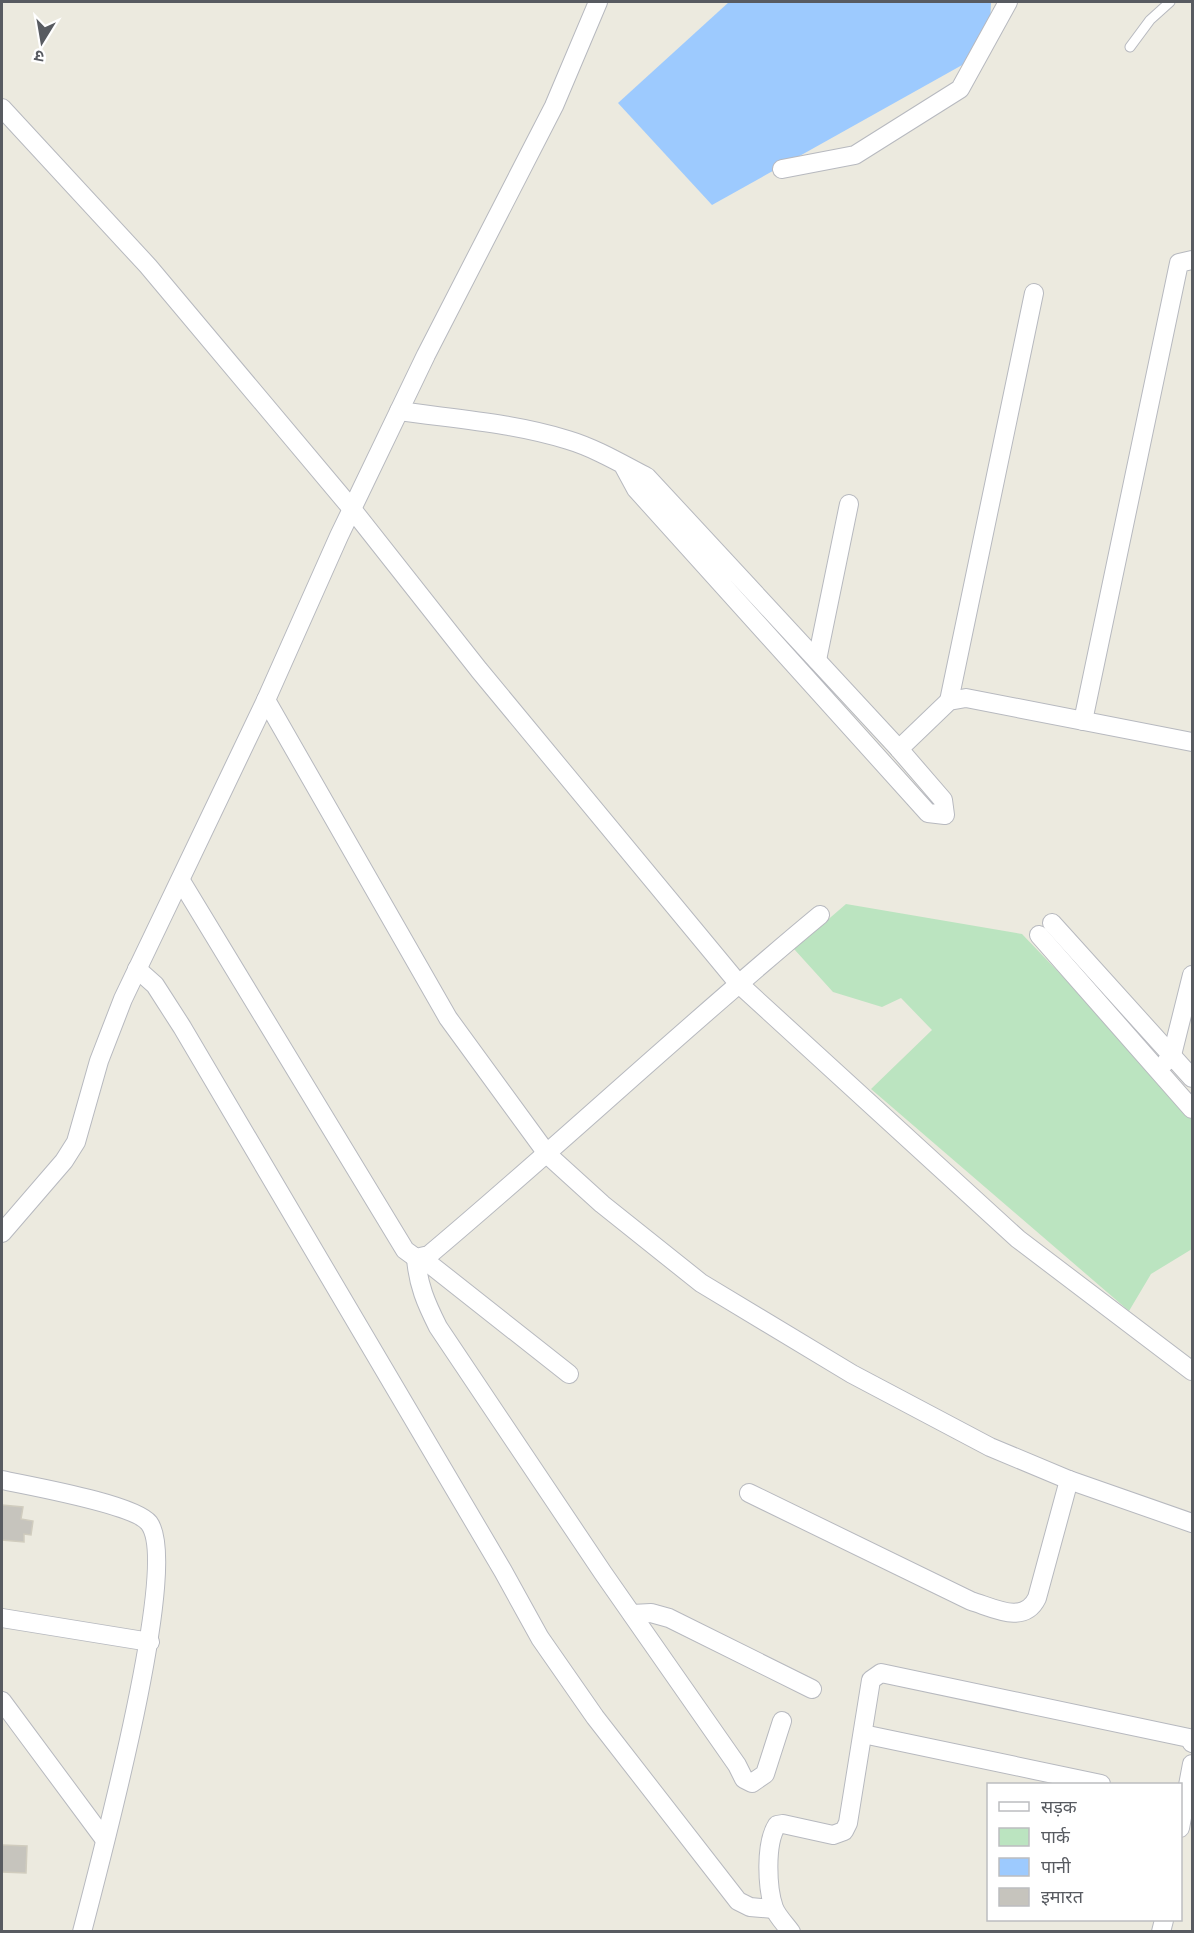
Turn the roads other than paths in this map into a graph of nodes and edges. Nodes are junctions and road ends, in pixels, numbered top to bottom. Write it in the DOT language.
graph roads {
  1 [pos="598,2"];
  2 [pos="1008,2"];
  3 [pos="1170,2"];
  4 [pos="1130,47"];
  5 [pos="2,108"];
  6 [pos="782,169"];
  7 [pos="1192,260"];
  8 [pos="1034,293"];
  9 [pos="399,411"];
  10 [pos="623,465"];
  11 [pos="849,504"];
  12 [pos="352,509"];
  13 [pos="816,660"];
  14 [pos="266,700"];
  15 [pos="949,701"];
  16 [pos="1083,721"];
  17 [pos="1192,742"];
  18 [pos="899,750"];
  19 [pos="181,881"];
  20 [pos="820,915"];
  21 [pos="137,969"];
  22 [pos="1192,975"];
  23 [pos="738,983"];
  24 [pos="1173,1056"];
  25 [pos="1159,1070"];
  26 [pos="1192,1078"];
  27 [pos="1192,1109"];
  28 [pos="548,1155"];
  29 [pos="2,1233"];
  30 [pos="419,1258"];
  31 [pos="1192,1371"];
  32 [pos="569,1374"];
  33 [pos="2,1480"];
  34 [pos="1069,1480"];
  35 [pos="749,1493"];
  36 [pos="1192,1523"];
  37 [pos="632,1614"];
  38 [pos="2,1618"];
  39 [pos="150,1642"];
  40 [pos="812,1689"];
  41 [pos="2,1701"];
  42 [pos="782,1721"];
  43 [pos="862,1734"];
  44 [pos="1192,1743"];
  45 [pos="1192,1764"];
  46 [pos="1092,1783"];
  47 [pos="1183,1802"];
  48 [pos="105,1840"];
  49 [pos="774,1909"];
  50 [pos="82,1932"];
  51 [pos="791,1932"];
  1 -- 9 [label="street"];
  2 -- 6 [label="street"];
  3 -- 4 [label="lane"];
  5 -- 12 [label="street"];
  7 -- 16 [label="street"];
  8 -- 15 [label="street"];
  9 -- 10 [label="street"];
  9 -- 12 [label="street"];
  10 -- 13 [label="street"];
  10 -- 18 [label="street"];
  11 -- 13 [label="street"];
  12 -- 14 [label="street"];
  12 -- 23 [label="street"];
  13 -- 18 [label="street"];
  14 -- 19 [label="street"];
  14 -- 28 [label="street"];
  15 -- 16 [label="street"];
  15 -- 18 [label="street"];
  16 -- 17 [label="street"];
  19 -- 21 [label="street"];
  19 -- 30 [label="street"];
  20 -- 23 [label="street"];
  21 -- 29 [label="street"];
  21 -- 49 [label="street"];
  22 -- 24 [label="street"];
  23 -- 28 [label="street"];
  23 -- 31 [label="street"];
  24 -- 25 [label="street"];
  24 -- 25 [label="street"];
  24 -- 26 [label="street"];
  25 -- 27 [label="street"];
  28 -- 30 [label="street"];
  28 -- 34 [label="street"];
  30 -- 32 [label="street"];
  30 -- 37 [label="street"];
  33 -- 39 [label="street"];
  34 -- 35 [label="street"];
  34 -- 36 [label="street"];
  37 -- 40 [label="street"];
  37 -- 42 [label="street"];
  38 -- 39 [label="street"];
  39 -- 48 [label="street"];
  41 -- 48 [label="street"];
  43 -- 44 [label="street"];
  43 -- 46 [label="street"];
  43 -- 49 [label="street"];
  45 -- 47 [label="street"];
  48 -- 50 [label="street"];
  49 -- 51 [label="street"];
}
